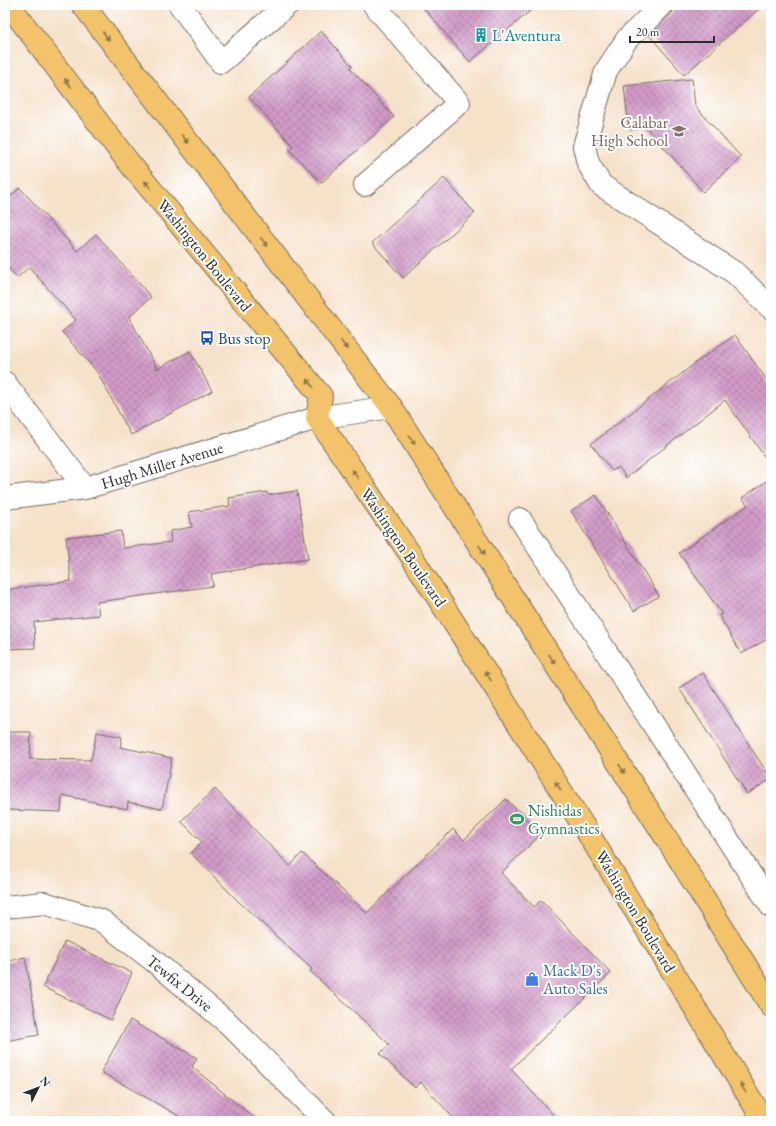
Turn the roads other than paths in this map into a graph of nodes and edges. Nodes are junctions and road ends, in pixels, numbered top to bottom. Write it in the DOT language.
graph roads {
  1 [pos="9,5"];
  2 [pos="82,5"];
  3 [pos="180,5"];
  4 [pos="287,5"];
  5 [pos="374,5"];
  6 [pos="662,5"];
  7 [pos="365,185"];
  8 [pos="771,308"];
  9 [pos="5,383"];
  10 [pos="391,407"];
  11 [pos="317,418"];
  12 [pos="85,488"];
  13 [pos="5,498"];
  14 [pos="520,519"];
  15 [pos="771,906"];
  16 [pos="5,907"];
  17 [pos="771,1006"];
  18 [pos="325,1121"];
  19 [pos="764,1121"];
  11 -- 1 [label="highway, Washington Boulevard, one-way"];
  2 -- 10 [label="highway, one-way"];
  3 -- 4 [label="street"];
  5 -- 7 [label="street"];
  6 -- 8 [label="street"];
  9 -- 12 [label="street"];
  10 -- 11 [label="street, Hugh Miller Avenue"];
  10 -- 17 [label="highway, one-way"];
  11 -- 12 [label="street, Hugh Miller Avenue"];
  19 -- 11 [label="highway, Washington Boulevard, one-way"];
  12 -- 13 [label="street, Hugh Miller Avenue"];
  14 -- 15 [label="street"];
  16 -- 18 [label="street, Tewfix Drive"];
}
